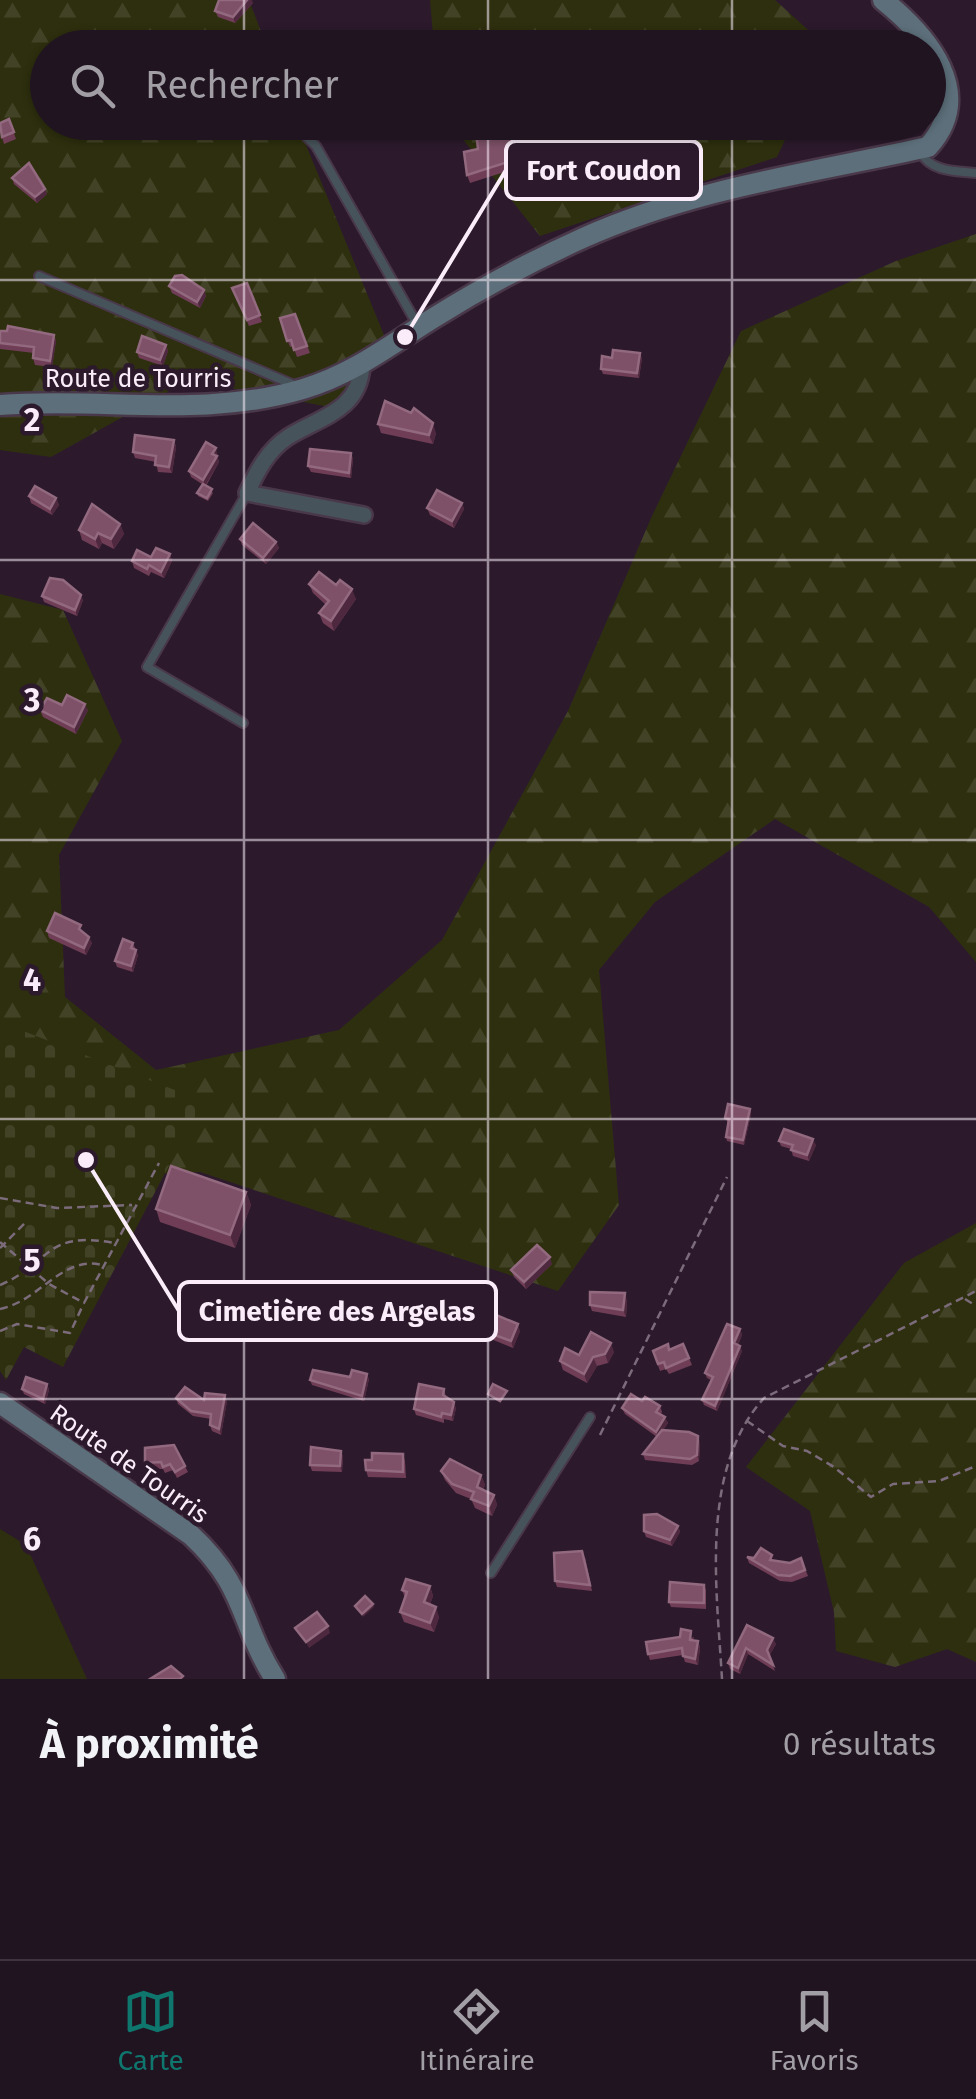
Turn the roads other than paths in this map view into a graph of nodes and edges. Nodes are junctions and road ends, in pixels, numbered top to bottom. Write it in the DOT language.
graph roads {
  1 [pos="883,0"];
  2 [pos="919,30"];
  3 [pos="946,56"];
  4 [pos="946,135"];
  5 [pos="310,140"];
  6 [pos="935,140"];
  7 [pos="920,148"];
  8 [pos="976,173"];
  9 [pos="40,276"];
  10 [pos="419,328"];
  11 [pos="362,366"];
  12 [pos="303,389"];
  13 [pos="0,405"];
  14 [pos="248,493"];
  15 [pos="364,515"];
  16 [pos="243,724"];
  17 [pos="0,1402"];
  18 [pos="590,1417"];
  19 [pos="491,1573"];
  20 [pos="275,1679"];
  1 -- 2 [label="street, Route de Tourris"];
  3 -- 4 [label="street, Route de Tourris"];
  5 -- 10 [label="lane"];
  6 -- 7 [label="street, Route de Tourris"];
  7 -- 8 [label="lane"];
  7 -- 10 [label="street, Route de Tourris"];
  9 -- 12 [label="lane"];
  10 -- 11 [label="street, Route de Tourris"];
  11 -- 12 [label="street, Route de Tourris"];
  11 -- 14 [label="street"];
  12 -- 13 [label="street, Route de Tourris"];
  14 -- 15 [label="street"];
  14 -- 16 [label="lane"];
  17 -- 20 [label="street, Route de Tourris"];
  18 -- 19 [label="lane"];
}
